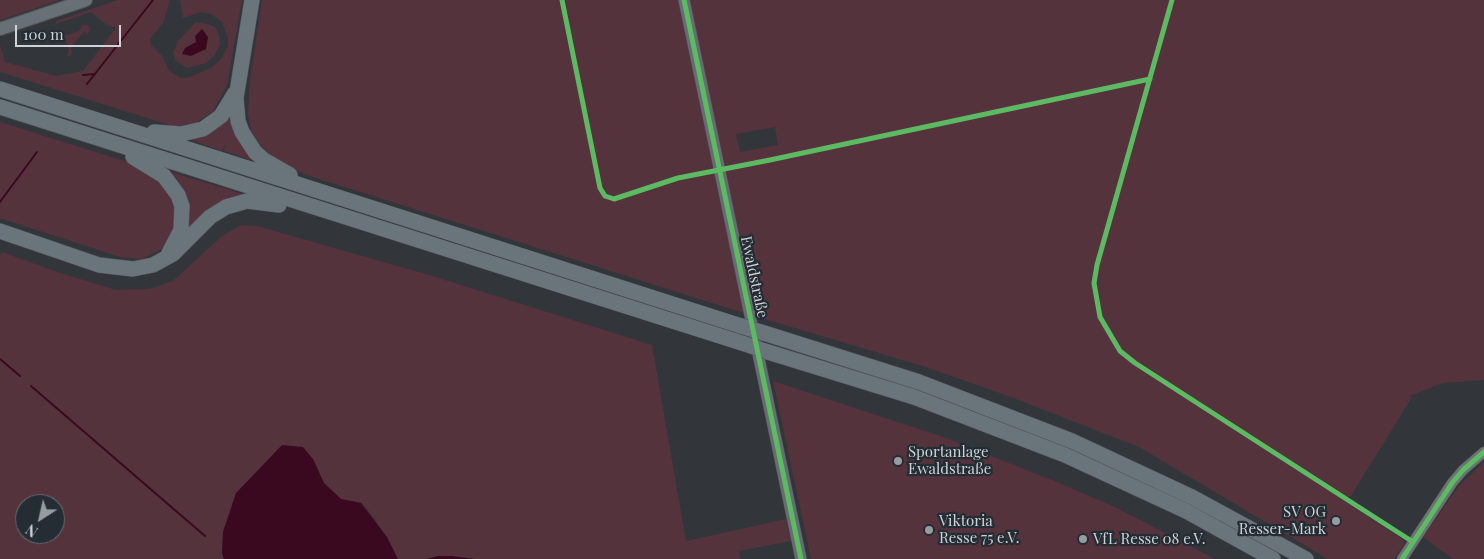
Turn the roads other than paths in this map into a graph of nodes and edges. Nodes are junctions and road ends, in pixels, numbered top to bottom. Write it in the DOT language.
graph roads {
  1 [pos="86,0"];
  2 [pos="684,0"];
  3 [pos="251,2"];
  4 [pos="0,29"];
  5 [pos="237,86"];
  6 [pos="0,89"];
  7 [pos="0,108"];
  8 [pos="120,127"];
  9 [pos="96,138"];
  10 [pos="329,195"];
  11 [pos="346,218"];
  12 [pos="0,231"];
  13 [pos="162,260"];
  14 [pos="1484,452"];
  15 [pos="801,559"];
  16 [pos="1273,559"];
  17 [pos="1306,559"];
  18 [pos="1402,559"];
  1 -- 4 [label="main road"];
  2 -- 15 [label="main road, Ewaldstraße"];
  3 -- 5 [label="highway"];
  5 -- 8 [label="highway"];
  5 -- 10 [label="highway"];
  6 -- 8 [label="highway"];
  7 -- 9 [label="highway"];
  8 -- 10 [label="highway"];
  9 -- 11 [label="highway"];
  9 -- 13 [label="highway"];
  10 -- 17 [label="highway, bridge"];
  11 -- 13 [label="highway"];
  11 -- 16 [label="highway, bridge"];
  12 -- 13 [label="highway"];
  14 -- 18 [label="street"];
}
